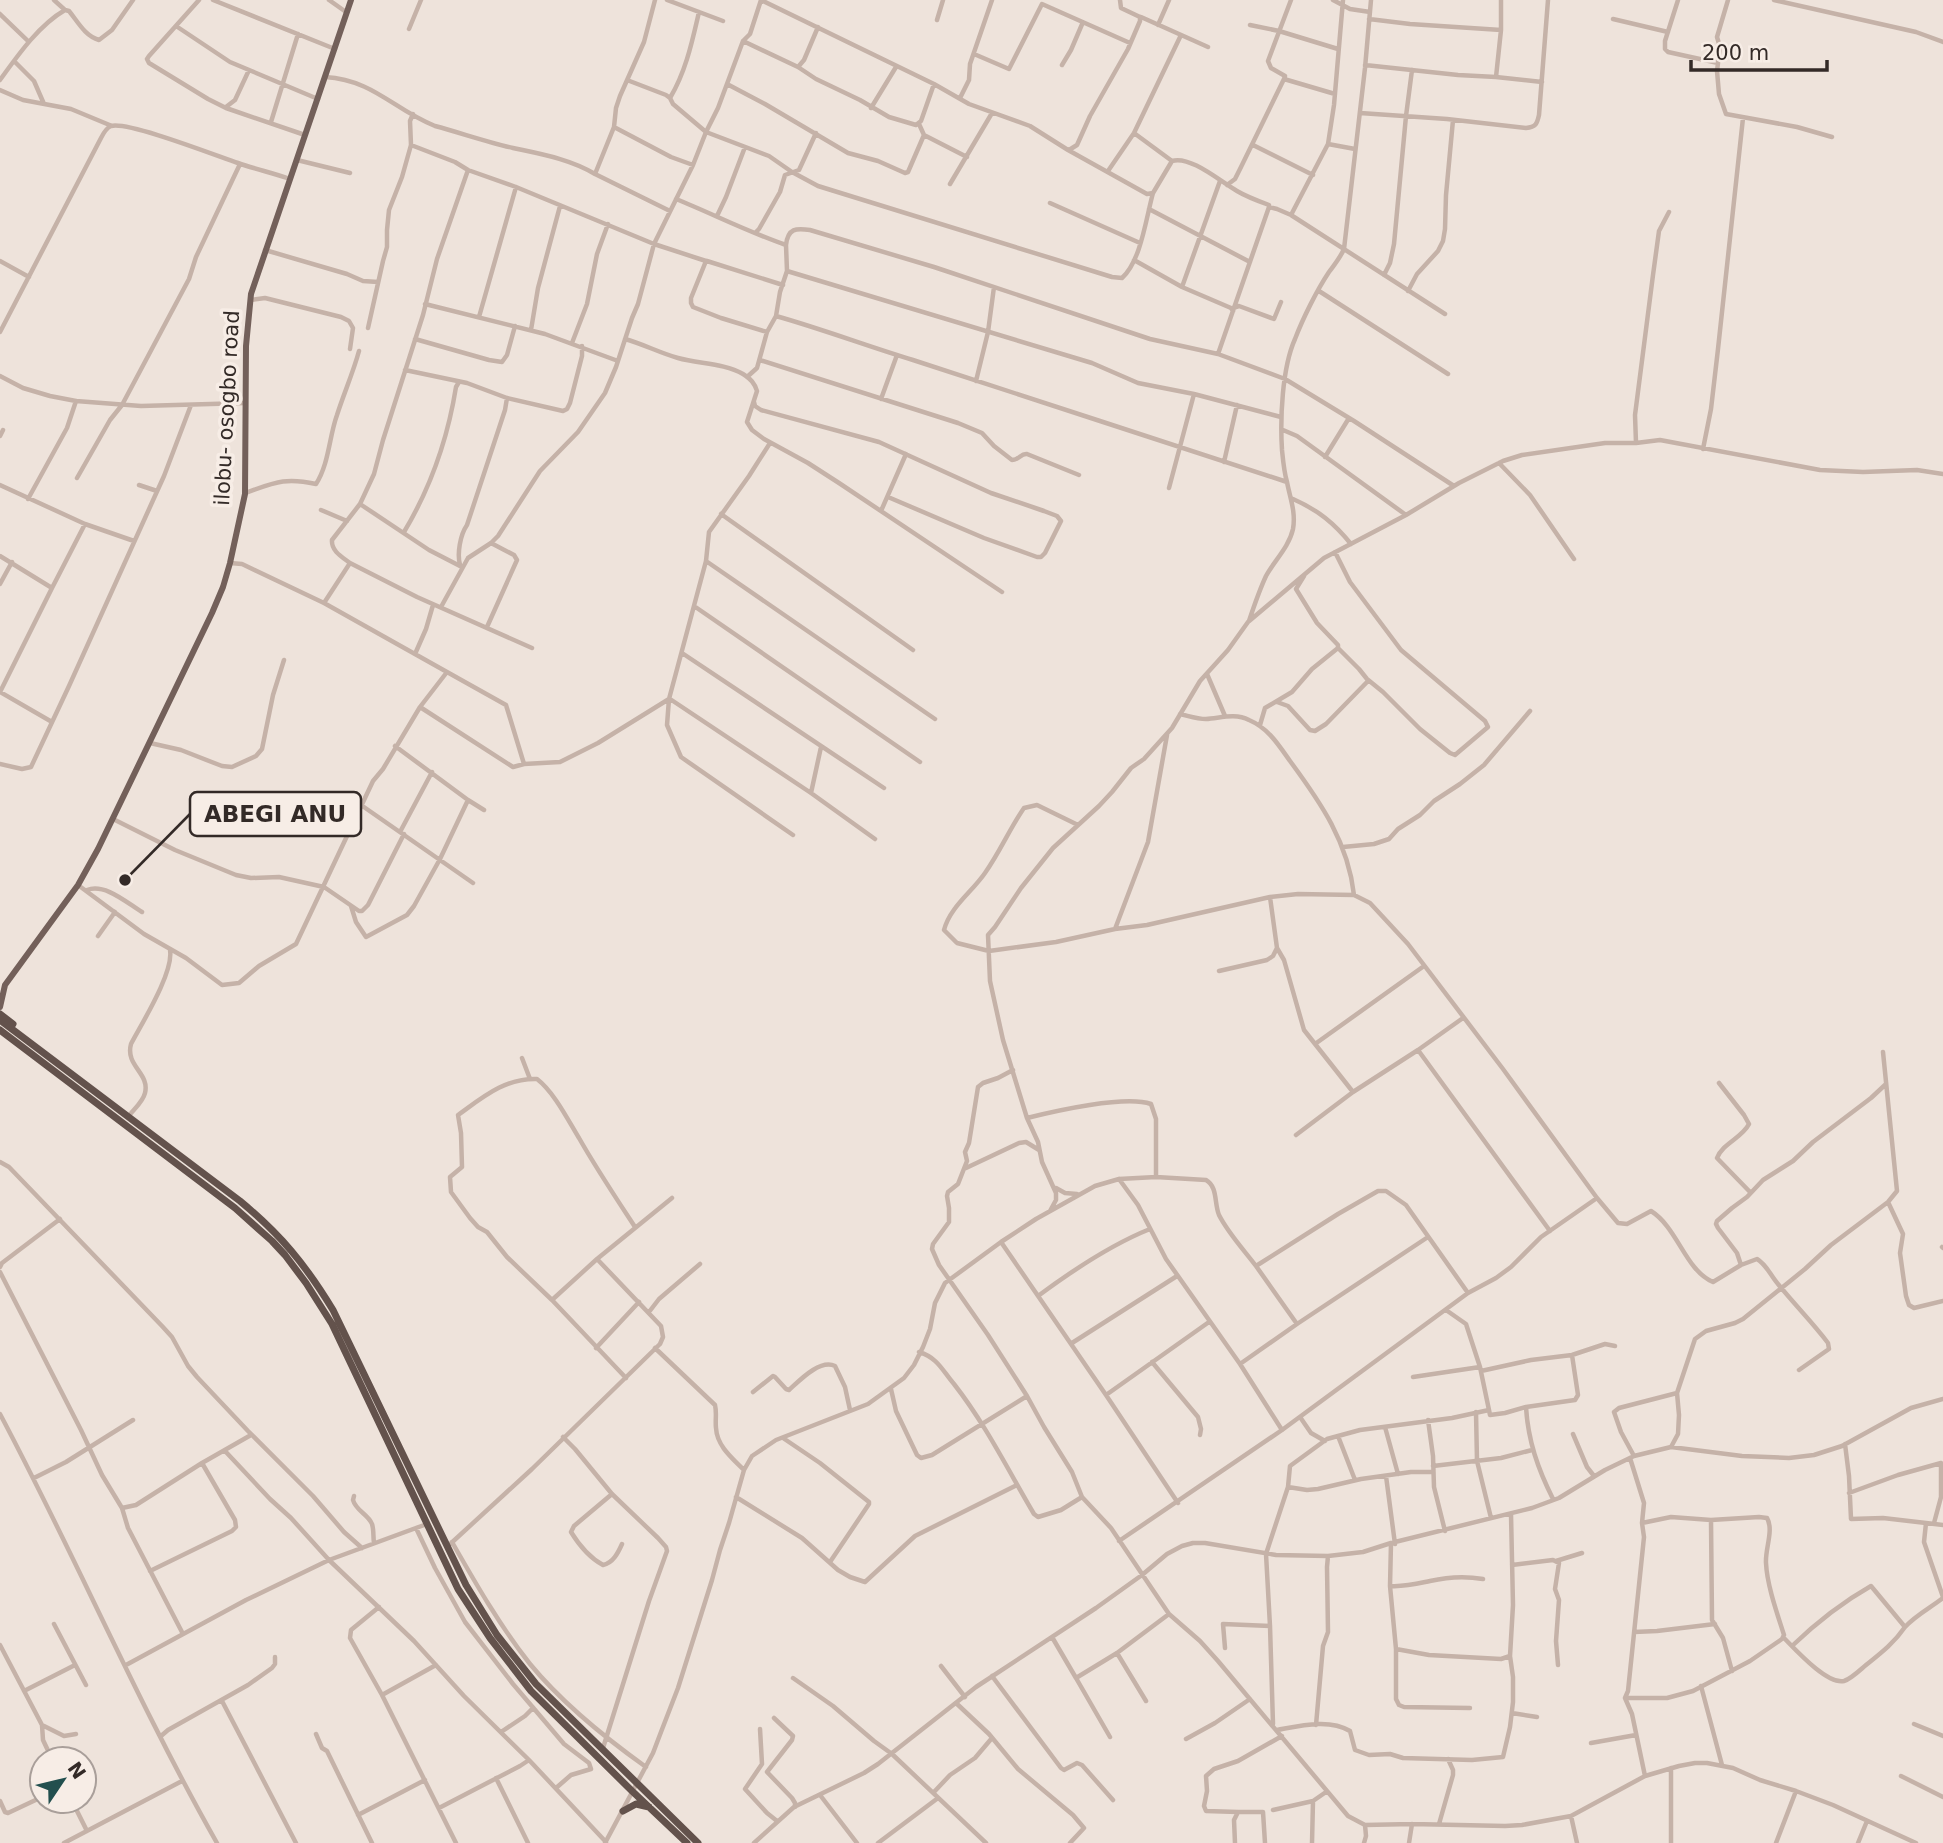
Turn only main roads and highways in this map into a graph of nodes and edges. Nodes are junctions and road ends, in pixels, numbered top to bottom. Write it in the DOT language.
graph roads {
  1 [pos="351,0"];
  2 [pos="3,986"];
  3 [pos="0,1008"];
  4 [pos="0,1017"];
  5 [pos="0,1030"];
  6 [pos="0,1036"];
  7 [pos="80,1086"];
  8 [pos="175,1153"];
  9 [pos="170,1160"];
  10 [pos="649,1807"];
  11 [pos="624,1811"];
  12 [pos="687,1843"];
  13 [pos="698,1843"];
  1 -- 2 [label="main road, ilobu- osogbo road"];
  2 -- 3 [label="main road"];
  3 -- 4 [label="highway"];
  4 -- 7 [label="highway"];
  5 -- 7 [label="highway"];
  6 -- 7 [label="highway"];
  7 -- 8 [label="highway"];
  7 -- 9 [label="highway"];
  8 -- 9 [label="highway"];
  8 -- 13 [label="highway"];
  9 -- 10 [label="highway"];
  10 -- 11 [label="highway"];
  10 -- 12 [label="highway"];
}
